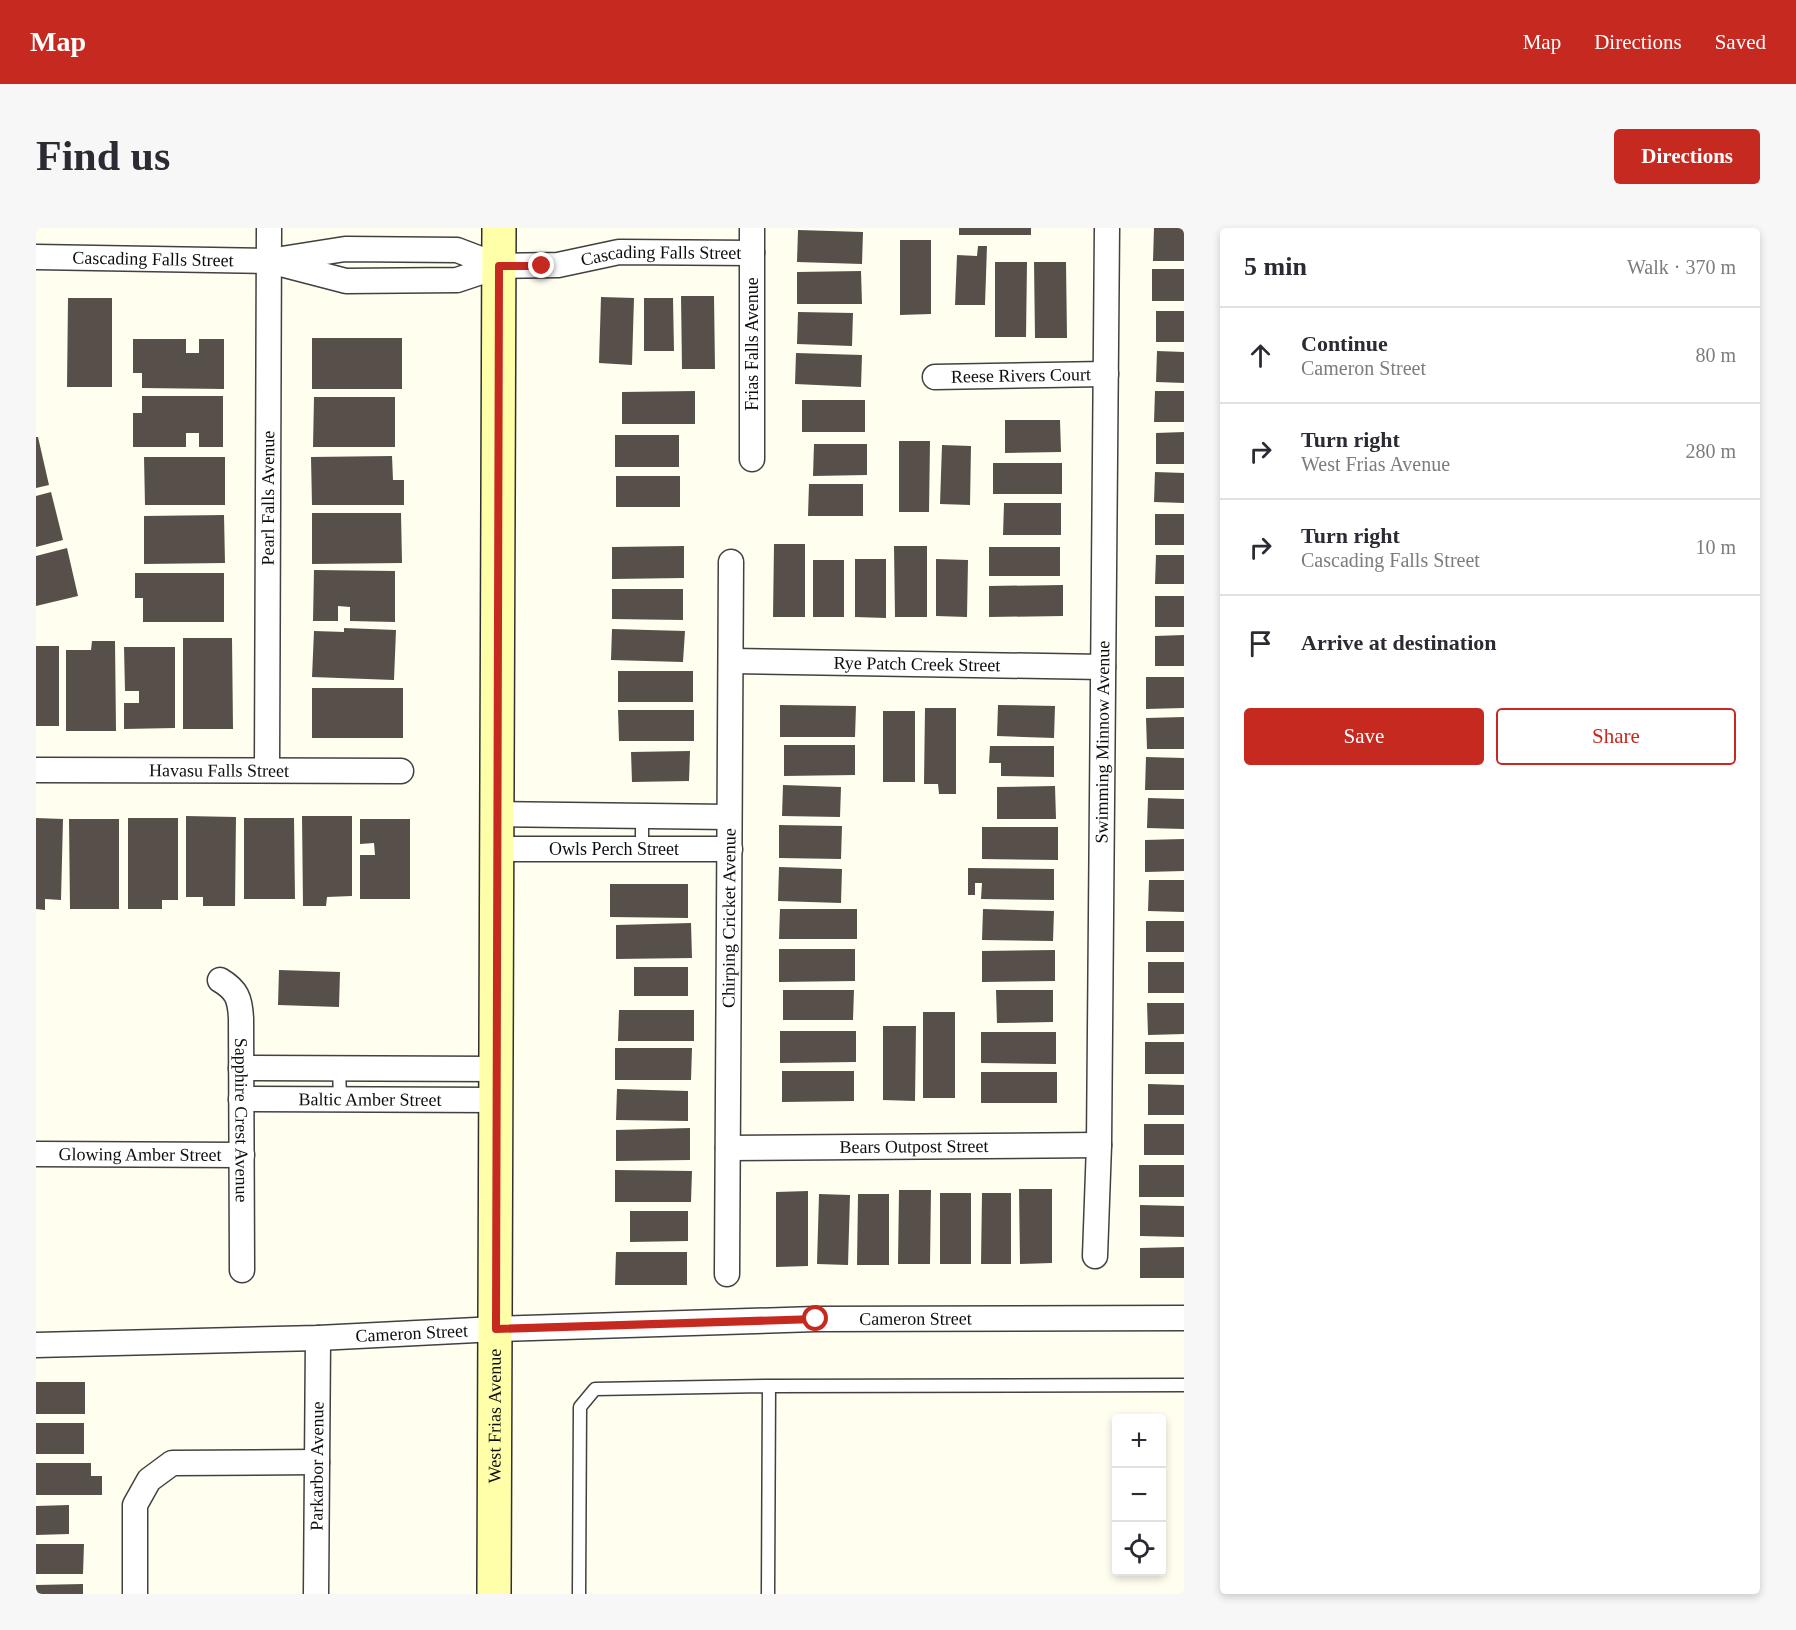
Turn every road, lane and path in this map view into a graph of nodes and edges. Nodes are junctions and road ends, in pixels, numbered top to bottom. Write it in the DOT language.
graph roads {
  1 [pos="269,228"];
  2 [pos="499,228"];
  3 [pos="752,228"];
  4 [pos="1107,228"];
  5 [pos="752,252"];
  6 [pos="36,257"];
  7 [pos="269,261"];
  8 [pos="374,265"];
  9 [pos="499,266"];
  10 [pos="1106,374"];
  11 [pos="934,377"];
  12 [pos="752,459"];
  13 [pos="731,562"];
  14 [pos="731,661"];
  15 [pos="1103,666"];
  16 [pos="267,770"];
  17 [pos="36,771"];
  18 [pos="401,771"];
  19 [pos="498,814"];
  20 [pos="642,816"];
  21 [pos="729,817"];
  22 [pos="498,849"];
  23 [pos="642,849"];
  24 [pos="730,849"];
  25 [pos="220,980"];
  26 [pos="241,1068"];
  27 [pos="339,1068"];
  28 [pos="498,1084"];
  29 [pos="241,1099"];
  30 [pos="339,1099"];
  31 [pos="1099,1145"];
  32 [pos="728,1148"];
  33 [pos="36,1154"];
  34 [pos="242,1155"];
  35 [pos="1095,1256"];
  36 [pos="242,1270"];
  37 [pos="727,1274"];
  38 [pos="1184,1318"];
  39 [pos="496,1329"];
  40 [pos="318,1338"];
  41 [pos="36,1345"];
  42 [pos="1184,1385"];
  43 [pos="769,1386"];
  44 [pos="317,1462"];
  45 [pos="135,1594"];
  46 [pos="316,1594"];
  47 [pos="494,1594"];
  48 [pos="579,1594"];
  49 [pos="768,1594"];
  1 -- 7 [label="street, Pearl Falls Avenue"];
  2 -- 9 [label="street, West Frias Avenue"];
  3 -- 5 [label="street, Frias Falls Avenue"];
  4 -- 10 [label="street, Swimming Minnow Avenue"];
  5 -- 9 [label="street, Cascading Falls Street"];
  5 -- 12 [label="street, Frias Falls Avenue"];
  6 -- 7 [label="street, Cascading Falls Street"];
  7 -- 8 [label="street, Cascading Falls Street"];
  7 -- 8 [label="street, Cascading Falls Street"];
  7 -- 16 [label="street, Pearl Falls Avenue"];
  8 -- 9 [label="street, Cascading Falls Street"];
  9 -- 19 [label="street, West Frias Avenue"];
  10 -- 11 [label="street, Reese Rivers Court"];
  10 -- 15 [label="street, Swimming Minnow Avenue"];
  13 -- 14 [label="street, Chirping Cricket Avenue"];
  14 -- 15 [label="street, Rye Patch Creek Street"];
  14 -- 21 [label="street, Chirping Cricket Avenue"];
  15 -- 31 [label="street, Swimming Minnow Avenue"];
  16 -- 17 [label="street, Havasu Falls Street"];
  16 -- 18 [label="street, Havasu Falls Street"];
  19 -- 20 [label="street, Owls Perch Street"];
  19 -- 22 [label="street, West Frias Avenue"];
  20 -- 21 [label="street, Owls Perch Street"];
  20 -- 23 [label="lane"];
  21 -- 24 [label="street, Chirping Cricket Avenue"];
  22 -- 23 [label="street, Owls Perch Street"];
  22 -- 28 [label="street, West Frias Avenue"];
  23 -- 24 [label="street, Owls Perch Street"];
  24 -- 32 [label="street, Chirping Cricket Avenue"];
  25 -- 26 [label="street, Sapphire Crest Avenue"];
  26 -- 27 [label="street, Baltic Amber Street"];
  26 -- 29 [label="street, Sapphire Crest Avenue"];
  27 -- 28 [label="street, Baltic Amber Street"];
  27 -- 30 [label="lane"];
  28 -- 30 [label="street, Baltic Amber Street"];
  28 -- 39 [label="street, West Frias Avenue"];
  29 -- 30 [label="street, Baltic Amber Street"];
  29 -- 34 [label="street, Sapphire Crest Avenue"];
  31 -- 32 [label="street, Bears Outpost Street"];
  31 -- 35 [label="street, Swimming Minnow Avenue"];
  32 -- 37 [label="street, Chirping Cricket Avenue"];
  33 -- 34 [label="street, Glowing Amber Street"];
  34 -- 36 [label="street, Sapphire Crest Avenue"];
  38 -- 39 [label="street, Cameron Street"];
  39 -- 40 [label="street, Cameron Street"];
  39 -- 47 [label="street, West Frias Avenue"];
  40 -- 41 [label="street, Cameron Street"];
  40 -- 44 [label="street, Parkarbor Avenue"];
  42 -- 43 [label="lane"];
  43 -- 48 [label="lane"];
  43 -- 49 [label="lane"];
  44 -- 45 [label="street"];
  44 -- 46 [label="street, Parkarbor Avenue"];
}
